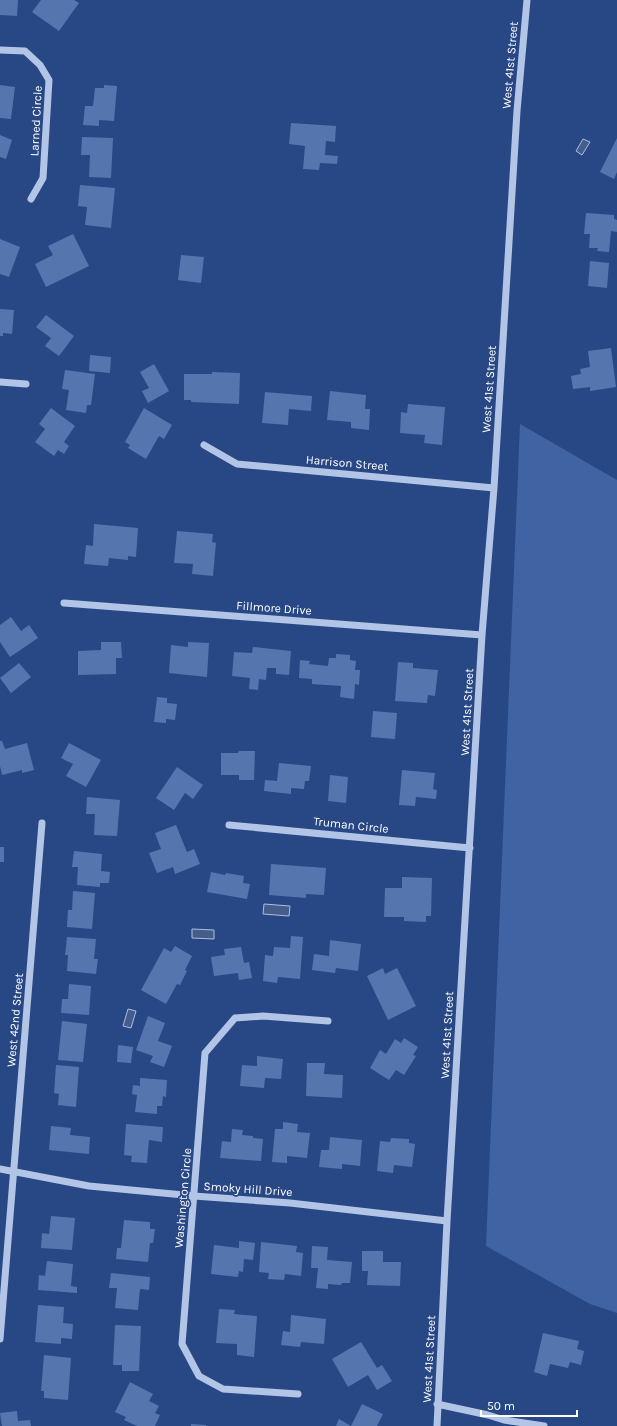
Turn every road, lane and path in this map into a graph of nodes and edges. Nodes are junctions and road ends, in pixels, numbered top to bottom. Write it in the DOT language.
graph roads {
  1 [pos="527,0"];
  2 [pos="0,50"];
  3 [pos="31,199"];
  4 [pos="0,382"];
  5 [pos="26,384"];
  6 [pos="204,445"];
  7 [pos="494,488"];
  8 [pos="64,603"];
  9 [pos="482,636"];
  10 [pos="42,823"];
  11 [pos="229,824"];
  12 [pos="470,848"];
  13 [pos="328,1021"];
  14 [pos="0,1168"];
  15 [pos="14,1172"];
  16 [pos="194,1196"];
  17 [pos="447,1221"];
  18 [pos="0,1339"];
  19 [pos="298,1394"];
  20 [pos="437,1404"];
  21 [pos="437,1426"];
  22 [pos="544,1426"];
  1 -- 7 [label="street, West 41st Street"];
  2 -- 3 [label="street, Larned Circle"];
  4 -- 5 [label="street"];
  6 -- 7 [label="street, Harrison Street"];
  7 -- 9 [label="street, West 41st Street"];
  8 -- 9 [label="street, Fillmore Drive"];
  9 -- 12 [label="street, West 41st Street"];
  10 -- 15 [label="street, West 42nd Street"];
  11 -- 12 [label="street, Truman Circle"];
  12 -- 17 [label="street, West 41st Street"];
  13 -- 16 [label="street, Washington Circle"];
  14 -- 15 [label="street, Smoky Hill Drive"];
  15 -- 16 [label="street, Smoky Hill Drive"];
  15 -- 18 [label="street, West 42nd Street"];
  16 -- 17 [label="street, Smoky Hill Drive"];
  16 -- 19 [label="street, Washington Circle"];
  17 -- 20 [label="street, West 41st Street"];
  20 -- 21 [label="street, West 41st Street"];
  20 -- 22 [label="street"];
}
